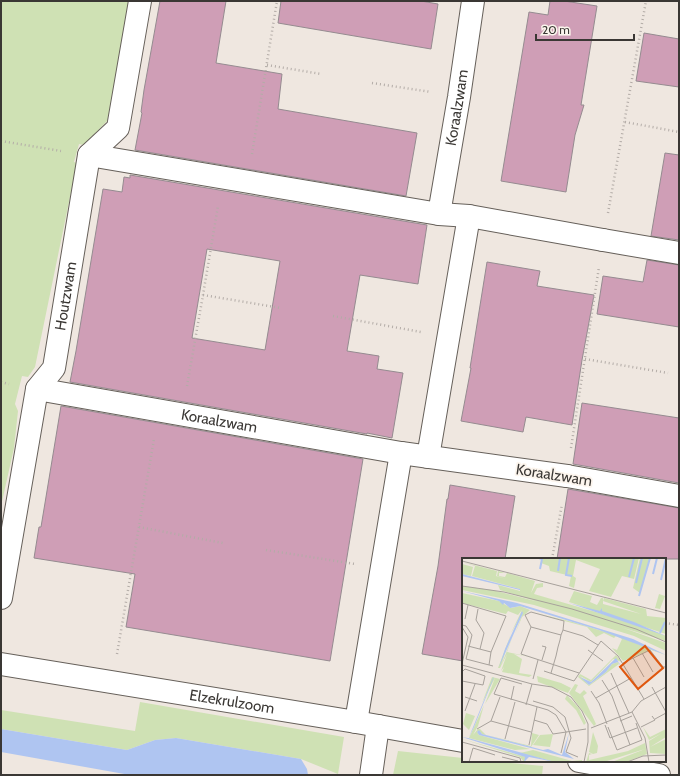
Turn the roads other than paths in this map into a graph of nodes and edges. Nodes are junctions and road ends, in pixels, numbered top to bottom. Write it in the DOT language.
graph roads {
  1 [pos="140,1"];
  2 [pos="472,1"];
  3 [pos="89,155"];
  4 [pos="440,214"];
  5 [pos="469,216"];
  6 [pos="679,253"];
  7 [pos="37,389"];
  8 [pos="401,453"];
  9 [pos="428,457"];
  10 [pos="679,496"];
  11 [pos="1,598"];
  12 [pos="1,664"];
  13 [pos="356,722"];
  14 [pos="378,726"];
  15 [pos="462,741"];
  16 [pos="585,762"];
  17 [pos="371,775"];
  18 [pos="659,775"];
  1 -- 3 [label="street"];
  2 -- 4 [label="street, Koraalzwam"];
  3 -- 4 [label="street"];
  3 -- 7 [label="street, Houtzwam"];
  4 -- 5 [label="street"];
  5 -- 6 [label="street"];
  5 -- 9 [label="street"];
  7 -- 8 [label="street, Koraalzwam"];
  7 -- 11 [label="street, Houtzwam"];
  8 -- 9 [label="street, Koraalzwam"];
  8 -- 13 [label="street"];
  9 -- 10 [label="street, Koraalzwam"];
  12 -- 13 [label="street, Elzekrulzoom"];
  13 -- 14 [label="street, Elzekrulzoom"];
  14 -- 15 [label="street, Elzekrulzoom"];
  14 -- 17 [label="street"];
  16 -- 18 [label="street"];
}
